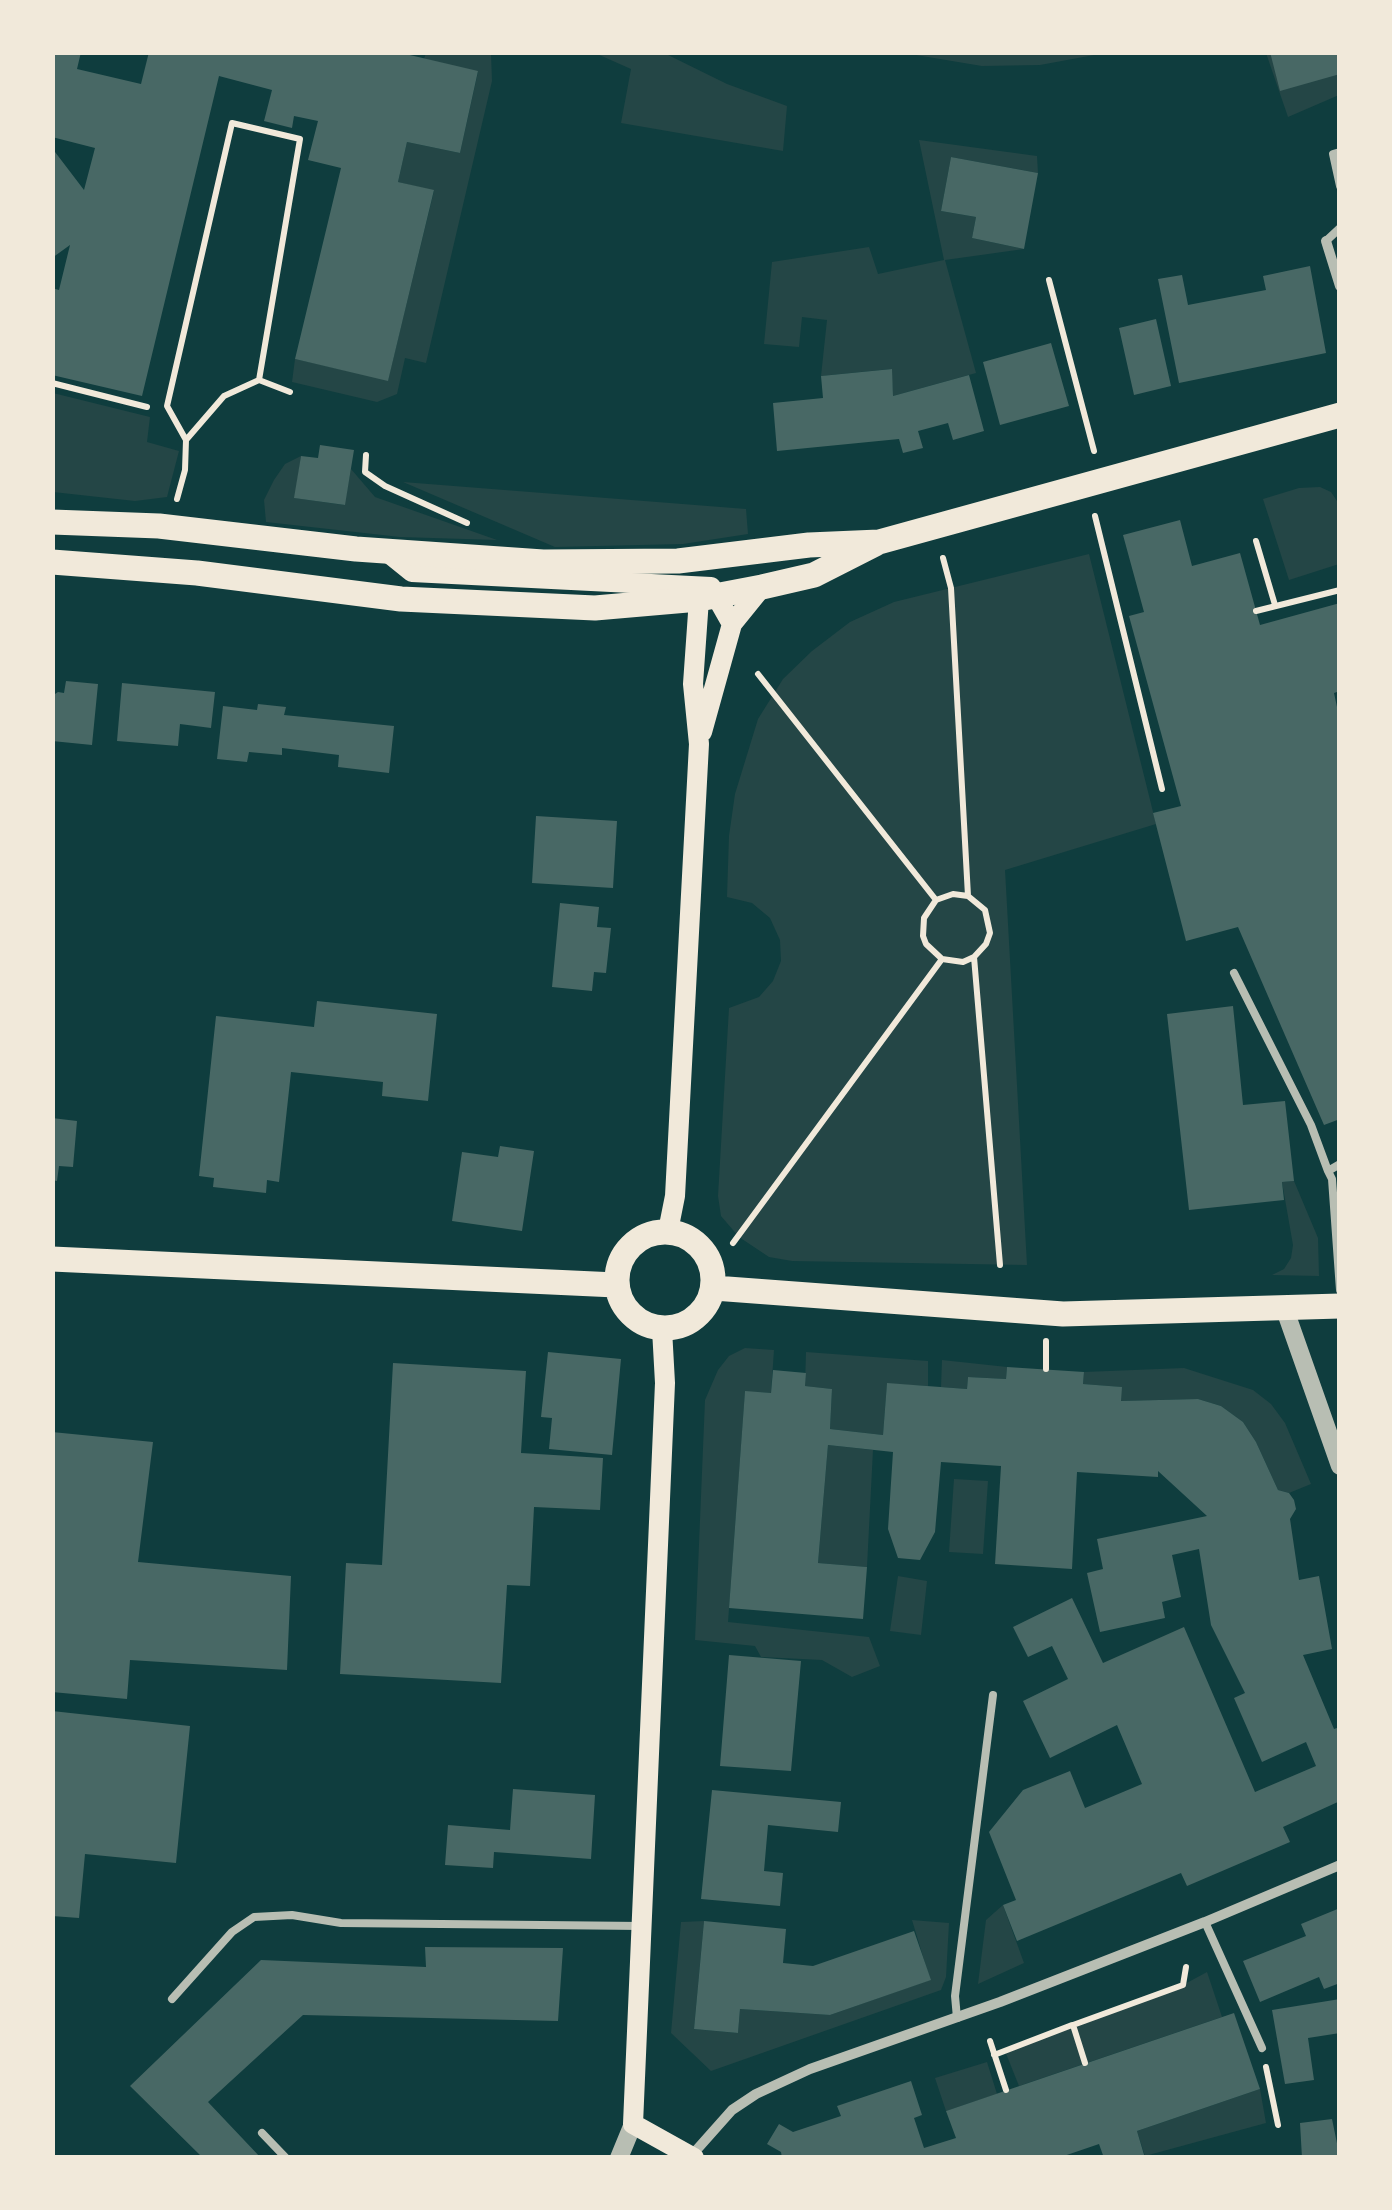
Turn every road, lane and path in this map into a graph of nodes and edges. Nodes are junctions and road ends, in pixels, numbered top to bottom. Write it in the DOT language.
graph roads {
  1 [pos="1340,152"];
  2 [pos="1340,186"];
  3 [pos="1340,228"];
  4 [pos="1326,242"];
  5 [pos="1049,280"];
  6 [pos="1340,286"];
  7 [pos="259,380"];
  8 [pos="52,384"];
  9 [pos="290,392"];
  10 [pos="147,407"];
  11 [pos="1340,416"];
  12 [pos="186,440"];
  13 [pos="1094,450"];
  14 [pos="366,455"];
  15 [pos="175,505"];
  16 [pos="1096,516"];
  17 [pos="52,522"];
  18 [pos="474,526"];
  19 [pos="1256,541"];
  20 [pos="879,542"];
  21 [pos="386,551"];
  22 [pos="944,558"];
  23 [pos="52,562"];
  24 [pos="762,586"];
  25 [pos="1340,590"];
  26 [pos="708,598"];
  27 [pos="1275,606"];
  28 [pos="1256,611"];
  29 [pos="732,624"];
  30 [pos="758,674"];
  31 [pos="699,744"];
  32 [pos="1162,789"];
  33 [pos="968,896"];
  34 [pos="936,900"];
  35 [pos="974,957"];
  36 [pos="942,959"];
  37 [pos="1234,973"];
  38 [pos="1340,1164"];
  39 [pos="1328,1171"];
  40 [pos="668,1232"];
  41 [pos="734,1243"];
  42 [pos="52,1259"];
  43 [pos="1000,1264"];
  44 [pos="616,1285"];
  45 [pos="714,1288"];
  46 [pos="1340,1290"];
  47 [pos="1340,1306"];
  48 [pos="1285,1310"];
  49 [pos="662,1329"];
  50 [pos="1046,1340"];
  51 [pos="1046,1370"];
  52 [pos="1340,1466"];
  53 [pos="994,1695"];
  54 [pos="1340,1864"];
  55 [pos="1205,1922"];
  56 [pos="642,1926"];
  57 [pos="1186,1967"];
  58 [pos="172,2000"];
  59 [pos="957,2018"];
  60 [pos="1073,2025"];
  61 [pos="990,2041"];
  62 [pos="1262,2048"];
  63 [pos="994,2055"];
  64 [pos="1085,2064"];
  65 [pos="1006,2090"];
  66 [pos="632,2124"];
  67 [pos="1278,2125"];
  68 [pos="262,2133"];
  69 [pos="693,2156"];
  70 [pos="286,2158"];
  71 [pos="620,2158"];
  1 -- 2 [label="lane"];
  3 -- 4 [label="lane"];
  4 -- 6 [label="street"];
  5 -- 13 [label="path"];
  7 -- 9 [label="path"];
  7 -- 12 [label="path"];
  7 -- 12 [label="path"];
  8 -- 10 [label="path"];
  11 -- 20 [label="main road"];
  12 -- 15 [label="path"];
  14 -- 18 [label="path"];
  16 -- 32 [label="path"];
  17 -- 21 [label="main road"];
  19 -- 27 [label="path"];
  20 -- 21 [label="main road"];
  20 -- 24 [label="main road"];
  21 -- 26 [label="main road"];
  22 -- 33 [label="path"];
  23 -- 26 [label="main road"];
  24 -- 26 [label="main road"];
  24 -- 29 [label="main road"];
  25 -- 27 [label="path"];
  26 -- 29 [label="main road"];
  26 -- 31 [label="main road"];
  27 -- 28 [label="path"];
  29 -- 31 [label="main road"];
  30 -- 34 [label="path"];
  31 -- 40 [label="main road"];
  33 -- 34 [label="path"];
  33 -- 35 [label="path"];
  34 -- 36 [label="path"];
  35 -- 36 [label="path"];
  35 -- 43 [label="path"];
  36 -- 41 [label="path"];
  37 -- 39 [label="lane"];
  38 -- 39 [label="lane"];
  39 -- 46 [label="lane"];
  40 -- 44 [label="main road"];
  40 -- 45 [label="main road"];
  42 -- 44 [label="main road"];
  44 -- 49 [label="main road"];
  45 -- 48 [label="main road"];
  45 -- 49 [label="main road"];
  47 -- 48 [label="main road"];
  48 -- 52 [label="street"];
  49 -- 56 [label="main road"];
  50 -- 51 [label="path"];
  53 -- 59 [label="lane"];
  54 -- 55 [label="street"];
  55 -- 59 [label="street"];
  55 -- 62 [label="lane"];
  56 -- 58 [label="lane"];
  56 -- 66 [label="main road"];
  57 -- 60 [label="path"];
  59 -- 69 [label="street"];
  60 -- 63 [label="path"];
  60 -- 64 [label="path"];
  61 -- 63 [label="path"];
  62 -- 67 [label="path"];
  63 -- 65 [label="path"];
  66 -- 69 [label="main road"];
  66 -- 71 [label="street"];
  68 -- 70 [label="lane"];
}
